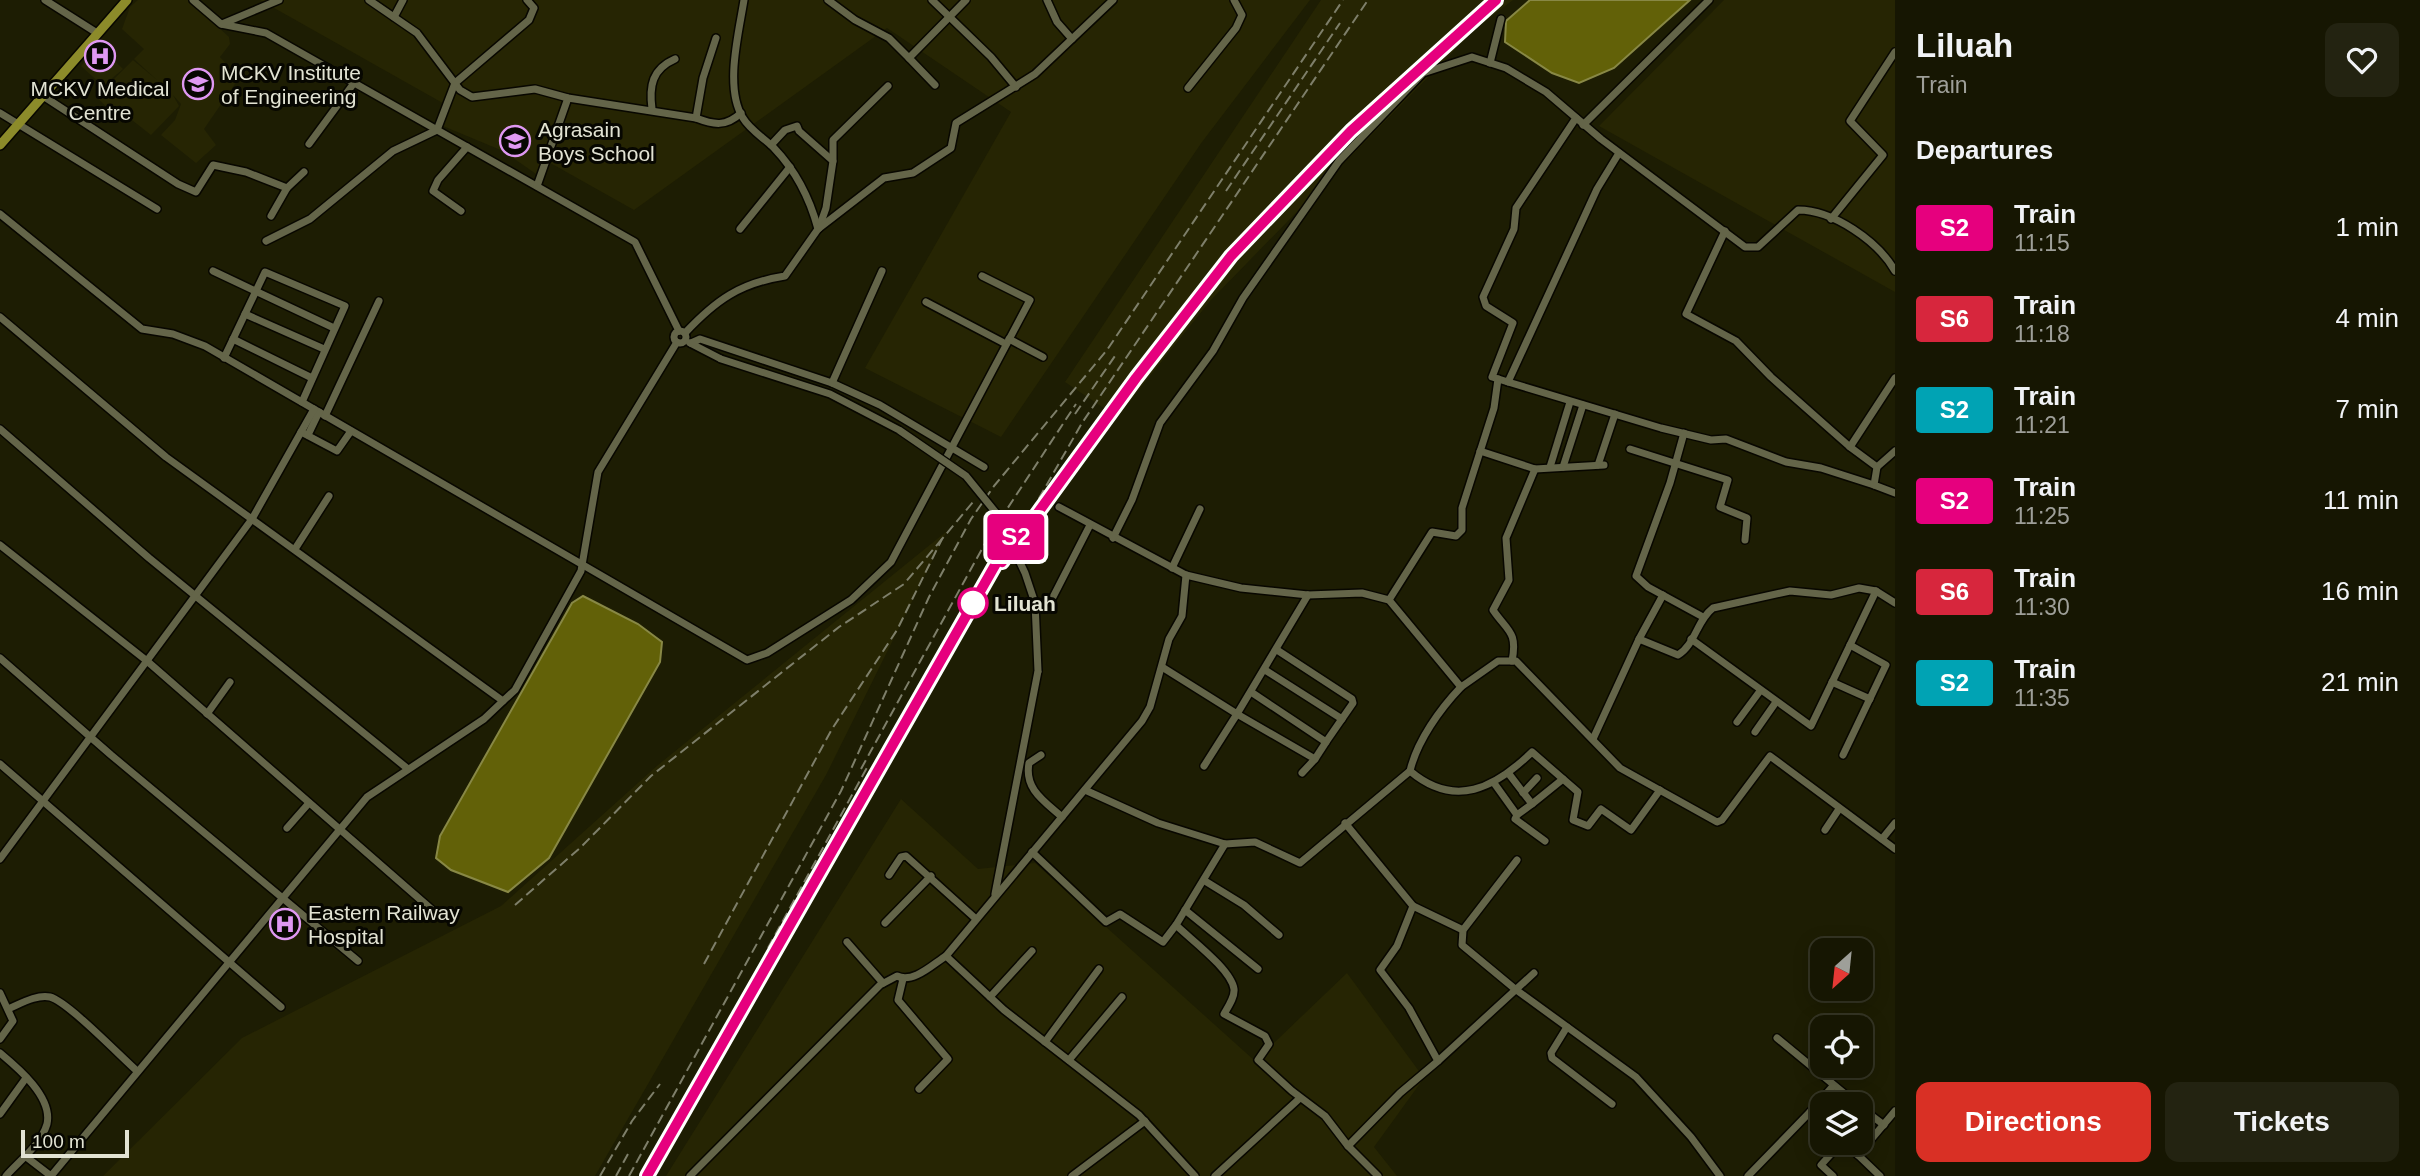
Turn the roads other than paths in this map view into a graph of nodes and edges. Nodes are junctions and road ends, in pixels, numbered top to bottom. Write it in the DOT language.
graph roads {
  1 [pos="45,0"];
  2 [pos="127,0"];
  3 [pos="193,0"];
  4 [pos="279,0"];
  5 [pos="369,0"];
  6 [pos="402,0"];
  7 [pos="527,0"];
  8 [pos="744,0"];
  9 [pos="828,0"];
  10 [pos="932,0"];
  11 [pos="966,0"];
  12 [pos="1047,0"];
  13 [pos="1113,0"];
  14 [pos="1234,0"];
  15 [pos="1709,0"];
  16 [pos="951,16"];
  17 [pos="394,17"];
  18 [pos="1501,19"];
  19 [pos="221,24"];
  20 [pos="97,33"];
  21 [pos="716,38"];
  22 [pos="1072,38"];
  23 [pos="1895,52"];
  24 [pos="675,58"];
  25 [pos="909,58"];
  26 [pos="1490,63"];
  27 [pos="354,83"];
  28 [pos="455,83"];
  29 [pos="935,85"];
  30 [pos="888,86"];
  31 [pos="1016,87"];
  32 [pos="1188,88"];
  33 [pos="43,96"];
  34 [pos="568,99"];
  35 [pos="652,109"];
  36 [pos="0,113"];
  37 [pos="741,113"];
  38 [pos="696,118"];
  39 [pos="1576,118"];
  40 [pos="20,122"];
  41 [pos="1583,125"];
  42 [pos="437,130"];
  43 [pos="309,144"];
  44 [pos="0,145"];
  45 [pos="771,145"];
  46 [pos="467,147"];
  47 [pos="1619,153"];
  48 [pos="833,161"];
  49 [pos="790,167"];
  50 [pos="304,172"];
  51 [pos="537,186"];
  52 [pos="287,188"];
  53 [pos="157,209"];
  54 [pos="461,211"];
  55 [pos="0,214"];
  56 [pos="271,216"];
  57 [pos="1832,219"];
  58 [pos="740,229"];
  59 [pos="818,229"];
  60 [pos="1725,231"];
  61 [pos="266,241"];
  62 [pos="213,271"];
  63 [pos="882,271"];
  64 [pos="1895,271"];
  65 [pos="982,276"];
  66 [pos="256,290"];
  67 [pos="379,300"];
  68 [pos="926,302"];
  69 [pos="245,314"];
  70 [pos="0,317"];
  71 [pos="334,328"];
  72 [pos="683,338"];
  73 [pos="233,339"];
  74 [pos="1008,342"];
  75 [pos="324,349"];
  76 [pos="1043,357"];
  77 [pos="224,358"];
  78 [pos="1895,377"];
  79 [pos="312,378"];
  80 [pos="1498,379"];
  81 [pos="1508,382"];
  82 [pos="832,383"];
  83 [pos="302,402"];
  84 [pos="1570,402"];
  85 [pos="1583,405"];
  86 [pos="319,412"];
  87 [pos="1615,414"];
  88 [pos="0,429"];
  89 [pos="351,431"];
  90 [pos="1684,433"];
  91 [pos="304,434"];
  92 [pos="1850,447"];
  93 [pos="1630,449"];
  94 [pos="952,450"];
  95 [pos="1480,451"];
  96 [pos="1895,452"];
  97 [pos="1676,463"];
  98 [pos="984,467"];
  99 [pos="1550,467"];
  100 [pos="1563,467"];
  101 [pos="1877,467"];
  102 [pos="1535,469"];
  103 [pos="1874,485"];
  104 [pos="1895,494"];
  105 [pos="329,496"];
  106 [pos="1059,507"];
  107 [pos="1200,509"];
  108 [pos="253,519"];
  109 [pos="1090,525"];
  110 [pos="1113,538"];
  111 [pos="1745,540"];
  112 [pos="0,545"];
  113 [pos="295,549"];
  114 [pos="582,565"];
  115 [pos="1172,568"];
  116 [pos="1186,575"];
  117 [pos="1876,591"];
  118 [pos="1308,594"];
  119 [pos="195,595"];
  120 [pos="1664,596"];
  121 [pos="1052,599"];
  122 [pos="1389,600"];
  123 [pos="1895,603"];
  124 [pos="1703,617"];
  125 [pos="1639,639"];
  126 [pos="1691,639"];
  127 [pos="1850,645"];
  128 [pos="1277,650"];
  129 [pos="0,658"];
  130 [pos="1512,661"];
  131 [pos="147,662"];
  132 [pos="1162,667"];
  133 [pos="1265,670"];
  134 [pos="230,682"];
  135 [pos="1832,682"];
  136 [pos="1461,687"];
  137 [pos="1760,691"];
  138 [pos="1251,692"];
  139 [pos="1870,699"];
  140 [pos="503,701"];
  141 [pos="1776,702"];
  142 [pos="207,713"];
  143 [pos="1237,714"];
  144 [pos="1342,719"];
  145 [pos="1737,722"];
  146 [pos="1755,732"];
  147 [pos="89,736"];
  148 [pos="1592,739"];
  149 [pos="1326,742"];
  150 [pos="1843,754"];
  151 [pos="1041,755"];
  152 [pos="1315,759"];
  153 [pos="0,764"];
  154 [pos="1204,766"];
  155 [pos="408,769"];
  156 [pos="1410,771"];
  157 [pos="1302,773"];
  158 [pos="1509,774"];
  159 [pos="1537,778"];
  160 [pos="1563,779"];
  161 [pos="1494,783"];
  162 [pos="1085,790"];
  163 [pos="1660,790"];
  164 [pos="1522,793"];
  165 [pos="44,801"];
  166 [pos="309,803"];
  167 [pos="1532,804"];
  168 [pos="1839,808"];
  169 [pos="1517,815"];
  170 [pos="1062,817"];
  171 [pos="1345,823"];
  172 [pos="1895,823"];
  173 [pos="287,828"];
  174 [pos="339,831"];
  175 [pos="1825,831"];
  176 [pos="1882,839"];
  177 [pos="1545,841"];
  178 [pos="1225,844"];
  179 [pos="1895,849"];
  180 [pos="1032,852"];
  181 [pos="0,859"];
  182 [pos="1517,860"];
  183 [pos="889,875"];
  184 [pos="931,876"];
  185 [pos="1205,881"];
  186 [pos="995,895"];
  187 [pos="282,898"];
  188 [pos="1413,906"];
  189 [pos="1185,910"];
  190 [pos="438,915"];
  191 [pos="976,919"];
  192 [pos="886,923"];
  193 [pos="1175,925"];
  194 [pos="1463,930"];
  195 [pos="1279,935"];
  196 [pos="847,942"];
  197 [pos="1032,951"];
  198 [pos="946,956"];
  199 [pos="229,961"];
  200 [pos="358,961"];
  201 [pos="1099,969"];
  202 [pos="1258,970"];
  203 [pos="1534,973"];
  204 [pos="903,979"];
  205 [pos="883,983"];
  206 [pos="1515,989"];
  207 [pos="0,993"];
  208 [pos="1122,996"];
  209 [pos="990,997"];
  210 [pos="281,1007"];
  211 [pos="8,1009"];
  212 [pos="1567,1027"];
  213 [pos="1777,1038"];
  214 [pos="0,1039"];
  215 [pos="1045,1042"];
  216 [pos="0,1053"];
  217 [pos="1069,1060"];
  218 [pos="1438,1061"];
  219 [pos="136,1071"];
  220 [pos="26,1078"];
  221 [pos="1833,1086"];
  222 [pos="919,1089"];
  223 [pos="1828,1092"];
  224 [pos="1841,1092"];
  225 [pos="1300,1098"];
  226 [pos="1612,1104"];
  227 [pos="1895,1111"];
  228 [pos="1810,1112"];
  229 [pos="0,1114"];
  230 [pos="1873,1116"];
  231 [pos="1145,1121"];
  232 [pos="1884,1125"];
  233 [pos="1873,1138"];
  234 [pos="1348,1146"];
  235 [pos="1831,1155"];
  236 [pos="1858,1155"];
  237 [pos="25,1156"];
  238 [pos="6,1176"];
  239 [pos="51,1176"];
  240 [pos="690,1176"];
  241 [pos="1073,1176"];
  242 [pos="1195,1176"];
  243 [pos="1215,1176"];
  244 [pos="1378,1176"];
  245 [pos="1720,1176"];
  246 [pos="1749,1176"];
  247 [pos="1833,1176"];
  248 [pos="1880,1176"];
  1 -- 20 [label="street"];
  2 -- 20 [label="main road"];
  3 -- 19 [label="street"];
  4 -- 19 [label="street"];
  5 -- 17 [label="street"];
  6 -- 17 [label="street"];
  7 -- 28 [label="street"];
  8 -- 37 [label="street"];
  9 -- 25 [label="street"];
  10 -- 16 [label="street"];
  11 -- 16 [label="street"];
  12 -- 22 [label="street"];
  13 -- 22 [label="street"];
  14 -- 32 [label="street"];
  15 -- 41 [label="street"];
  16 -- 25 [label="street"];
  16 -- 31 [label="street"];
  17 -- 28 [label="street"];
  18 -- 26 [label="street"];
  19 -- 27 [label="street"];
  20 -- 33 [label="main road"];
  21 -- 38 [label="street"];
  22 -- 31 [label="street"];
  23 -- 57 [label="street"];
  24 -- 35 [label="street"];
  25 -- 29 [label="street"];
  26 -- 39 [label="street"];
  26 -- 110 [label="street"];
  27 -- 42 [label="street"];
  27 -- 43 [label="street"];
  28 -- 34 [label="street"];
  28 -- 42 [label="street"];
  30 -- 48 [label="street"];
  31 -- 59 [label="street"];
  33 -- 40 [label="main road"];
  33 -- 52 [label="street"];
  34 -- 35 [label="street"];
  34 -- 51 [label="street"];
  35 -- 38 [label="street"];
  36 -- 40 [label="street"];
  37 -- 38 [label="street"];
  37 -- 45 [label="street"];
  39 -- 41 [label="street"];
  39 -- 80 [label="street"];
  40 -- 44 [label="main road"];
  40 -- 53 [label="street"];
  41 -- 47 [label="street"];
  42 -- 46 [label="street"];
  42 -- 61 [label="street"];
  45 -- 48 [label="street"];
  45 -- 49 [label="street"];
  46 -- 51 [label="street"];
  46 -- 54 [label="street"];
  47 -- 60 [label="street"];
  47 -- 81 [label="street"];
  48 -- 59 [label="street"];
  49 -- 58 [label="street"];
  49 -- 59 [label="street"];
  50 -- 52 [label="street"];
  51 -- 72 [label="street"];
  52 -- 56 [label="street"];
  55 -- 77 [label="street"];
  57 -- 60 [label="street"];
  57 -- 64 [label="street"];
  59 -- 72 [label="street"];
  60 -- 92 [label="street"];
  62 -- 66 [label="street"];
  63 -- 82 [label="street"];
  65 -- 74 [label="street"];
  66 -- 69 [label="street"];
  66 -- 71 [label="street"];
  66 -- 71 [label="street"];
  67 -- 86 [label="street"];
  68 -- 74 [label="street"];
  69 -- 73 [label="street"];
  69 -- 75 [label="street"];
  70 -- 108 [label="street"];
  71 -- 75 [label="street"];
  72 -- 82 [label="street"];
  72 -- 114 [label="street"];
  72 -- 186 [label="street, bridge"];
  73 -- 77 [label="street"];
  73 -- 79 [label="street"];
  74 -- 76 [label="street"];
  74 -- 94 [label="street"];
  75 -- 79 [label="street"];
  77 -- 83 [label="street"];
  78 -- 92 [label="street"];
  79 -- 83 [label="street"];
  80 -- 81 [label="street"];
  80 -- 95 [label="street"];
  81 -- 84 [label="street"];
  82 -- 94 [label="street"];
  83 -- 86 [label="street"];
  84 -- 85 [label="street"];
  84 -- 99 [label="street"];
  85 -- 87 [label="street"];
  85 -- 100 [label="street"];
  86 -- 89 [label="street"];
  86 -- 91 [label="street"];
  87 -- 90 [label="street"];
  87 -- 100 [label="street"];
  88 -- 119 [label="street"];
  89 -- 91 [label="street"];
  89 -- 114 [label="street"];
  90 -- 97 [label="street"];
  90 -- 103 [label="street"];
  91 -- 108 [label="street"];
  92 -- 101 [label="street"];
  93 -- 97 [label="street"];
  94 -- 98 [label="street"];
  94 -- 114 [label="street"];
  95 -- 102 [label="street"];
  95 -- 122 [label="street"];
  96 -- 101 [label="street"];
  97 -- 111 [label="street"];
  97 -- 120 [label="street"];
  99 -- 100 [label="street"];
  99 -- 102 [label="street"];
  101 -- 103 [label="street"];
  102 -- 130 [label="street"];
  103 -- 104 [label="street"];
  105 -- 113 [label="street"];
  106 -- 109 [label="street"];
  107 -- 115 [label="street"];
  108 -- 113 [label="street"];
  108 -- 119 [label="street"];
  109 -- 110 [label="street"];
  109 -- 121 [label="street"];
  110 -- 115 [label="street"];
  112 -- 131 [label="street"];
  113 -- 140 [label="street"];
  114 -- 140 [label="street"];
  115 -- 116 [label="street"];
  116 -- 118 [label="street"];
  116 -- 132 [label="street"];
  117 -- 123 [label="street"];
  117 -- 124 [label="street"];
  117 -- 127 [label="street"];
  118 -- 122 [label="street"];
  118 -- 128 [label="street"];
  119 -- 131 [label="street"];
  119 -- 155 [label="street"];
  120 -- 124 [label="street"];
  120 -- 125 [label="street"];
  122 -- 136 [label="street"];
  124 -- 126 [label="street"];
  125 -- 126 [label="street"];
  125 -- 148 [label="street"];
  126 -- 137 [label="street"];
  127 -- 135 [label="street"];
  127 -- 139 [label="street"];
  128 -- 133 [label="street"];
  128 -- 144 [label="street"];
  129 -- 147 [label="street"];
  130 -- 136 [label="street"];
  130 -- 148 [label="street"];
  131 -- 142 [label="street"];
  131 -- 147 [label="street"];
  132 -- 143 [label="street"];
  132 -- 162 [label="street"];
  133 -- 138 [label="street"];
  133 -- 144 [label="street"];
  134 -- 142 [label="street"];
  135 -- 139 [label="street"];
  135 -- 141 [label="street"];
  136 -- 156 [label="street"];
  137 -- 141 [label="street"];
  137 -- 145 [label="street"];
  138 -- 143 [label="street"];
  138 -- 149 [label="street"];
  139 -- 150 [label="street"];
  140 -- 155 [label="street"];
  141 -- 146 [label="street"];
  142 -- 166 [label="street"];
  143 -- 152 [label="street"];
  143 -- 154 [label="street"];
  144 -- 149 [label="street"];
  147 -- 165 [label="street"];
  147 -- 187 [label="street"];
  148 -- 163 [label="street"];
  149 -- 152 [label="street"];
  151 -- 170 [label="street"];
  152 -- 157 [label="street"];
  153 -- 165 [label="street"];
  155 -- 174 [label="street"];
  156 -- 161 [label="street"];
  156 -- 171 [label="street"];
  158 -- 160 [label="street"];
  158 -- 161 [label="street"];
  158 -- 164 [label="street"];
  159 -- 164 [label="street"];
  160 -- 163 [label="street"];
  160 -- 167 [label="street"];
  161 -- 169 [label="street"];
  162 -- 170 [label="street"];
  162 -- 178 [label="street"];
  163 -- 168 [label="street"];
  164 -- 167 [label="street"];
  165 -- 181 [label="street"];
  165 -- 199 [label="street"];
  166 -- 173 [label="street"];
  166 -- 174 [label="street"];
  167 -- 169 [label="street"];
  168 -- 175 [label="street"];
  168 -- 176 [label="street"];
  169 -- 177 [label="street"];
  170 -- 180 [label="street"];
  171 -- 178 [label="street"];
  171 -- 188 [label="street"];
  172 -- 176 [label="street"];
  174 -- 187 [label="street"];
  174 -- 190 [label="street"];
  176 -- 179 [label="street"];
  178 -- 185 [label="street"];
  180 -- 186 [label="street"];
  180 -- 193 [label="street"];
  182 -- 194 [label="street"];
  183 -- 184 [label="street"];
  184 -- 191 [label="street"];
  184 -- 192 [label="street"];
  185 -- 189 [label="street"];
  185 -- 195 [label="street"];
  186 -- 191 [label="street"];
  187 -- 199 [label="street"];
  187 -- 200 [label="street"];
  188 -- 194 [label="street"];
  188 -- 218 [label="street"];
  189 -- 193 [label="street"];
  189 -- 202 [label="street"];
  191 -- 198 [label="street"];
  193 -- 225 [label="street"];
  194 -- 206 [label="street"];
  196 -- 205 [label="street"];
  197 -- 209 [label="street"];
  198 -- 204 [label="street"];
  198 -- 209 [label="street"];
  199 -- 210 [label="street"];
  199 -- 219 [label="street"];
  201 -- 215 [label="street"];
  203 -- 206 [label="street"];
  204 -- 205 [label="street"];
  204 -- 222 [label="street"];
  205 -- 240 [label="street"];
  206 -- 212 [label="street"];
  206 -- 218 [label="street"];
  207 -- 211 [label="street"];
  208 -- 217 [label="street"];
  209 -- 215 [label="street"];
  211 -- 214 [label="street"];
  211 -- 219 [label="street"];
  212 -- 226 [label="street"];
  212 -- 245 [label="street"];
  213 -- 221 [label="street"];
  215 -- 217 [label="street"];
  216 -- 220 [label="street"];
  217 -- 231 [label="street"];
  218 -- 234 [label="street"];
  219 -- 239 [label="street"];
  220 -- 229 [label="street"];
  220 -- 237 [label="street"];
  221 -- 223 [label="street"];
  221 -- 224 [label="street"];
  225 -- 234 [label="street"];
  225 -- 243 [label="street"];
  227 -- 232 [label="street"];
  228 -- 246 [label="street"];
  230 -- 232 [label="street"];
  231 -- 241 [label="street"];
  231 -- 242 [label="street"];
  232 -- 233 [label="street"];
  234 -- 244 [label="street"];
  235 -- 247 [label="street"];
  236 -- 248 [label="street"];
  237 -- 238 [label="street"];
  237 -- 239 [label="street"];
}
